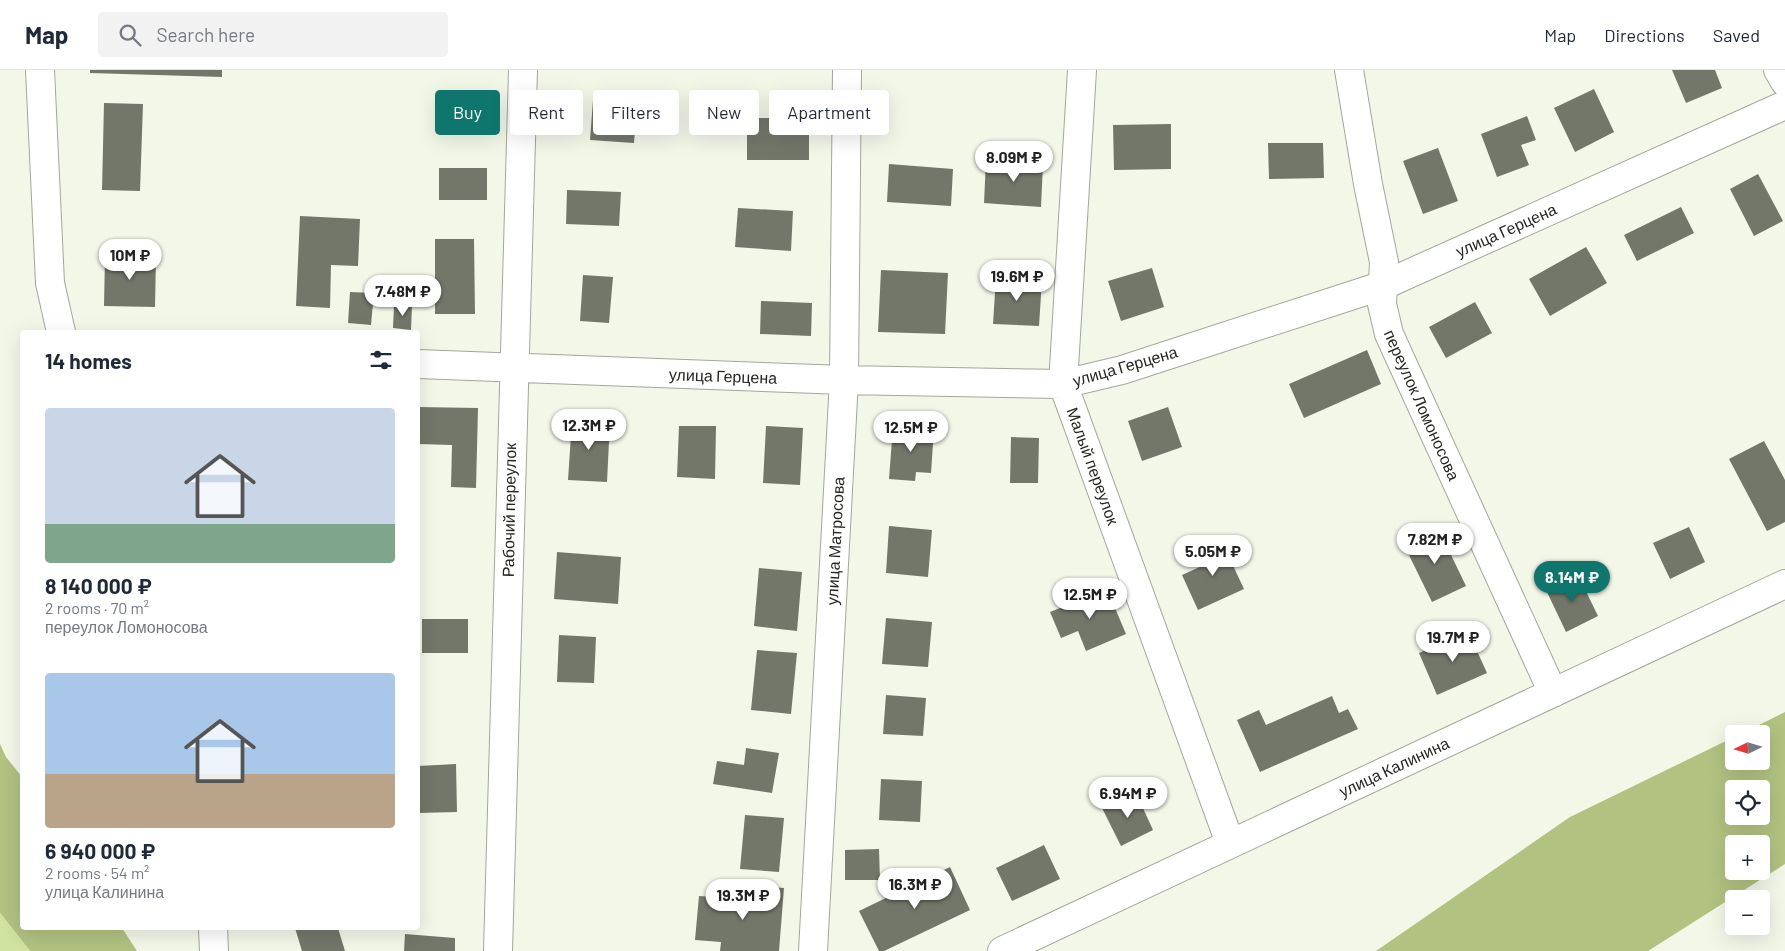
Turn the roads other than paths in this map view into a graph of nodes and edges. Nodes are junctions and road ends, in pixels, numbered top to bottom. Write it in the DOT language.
graph roads {
  1 [pos="40,70"];
  2 [pos="523,70"];
  3 [pos="847,70"];
  4 [pos="1082,70"];
  5 [pos="1349,70"];
  6 [pos="1778,70"];
  7 [pos="1785,82"];
  8 [pos="1785,105"];
  9 [pos="1384,285"];
  10 [pos="61,330"];
  11 [pos="420,364"];
  12 [pos="513,368"];
  13 [pos="844,380"];
  14 [pos="1063,384"];
  15 [pos="1785,584"];
  16 [pos="1553,693"];
  17 [pos="1230,843"];
  18 [pos="213,930"];
  19 [pos="214,951"];
  20 [pos="498,951"];
  21 [pos="814,951"];
  22 [pos="1002,951"];
  1 -- 10 [label="street"];
  2 -- 12 [label="street, Рабочий переулок"];
  3 -- 13 [label="street, улица Матросова"];
  4 -- 14 [label="street, Малый переулок"];
  5 -- 9 [label="street, переулок Ломоносова"];
  6 -- 7 [label="street"];
  8 -- 9 [label="street, улица Герцена"];
  9 -- 14 [label="street, улица Герцена"];
  9 -- 16 [label="street, переулок Ломоносова"];
  11 -- 12 [label="street, улица Герцена"];
  12 -- 13 [label="street, улица Герцена"];
  12 -- 20 [label="street, Рабочий переулок"];
  13 -- 14 [label="street, улица Герцена"];
  13 -- 21 [label="street, улица Матросова"];
  14 -- 17 [label="street, Малый переулок"];
  15 -- 16 [label="street, улица Калинина"];
  16 -- 17 [label="street, улица Калинина"];
  17 -- 22 [label="street, улица Калинина"];
  18 -- 19 [label="street"];
}
